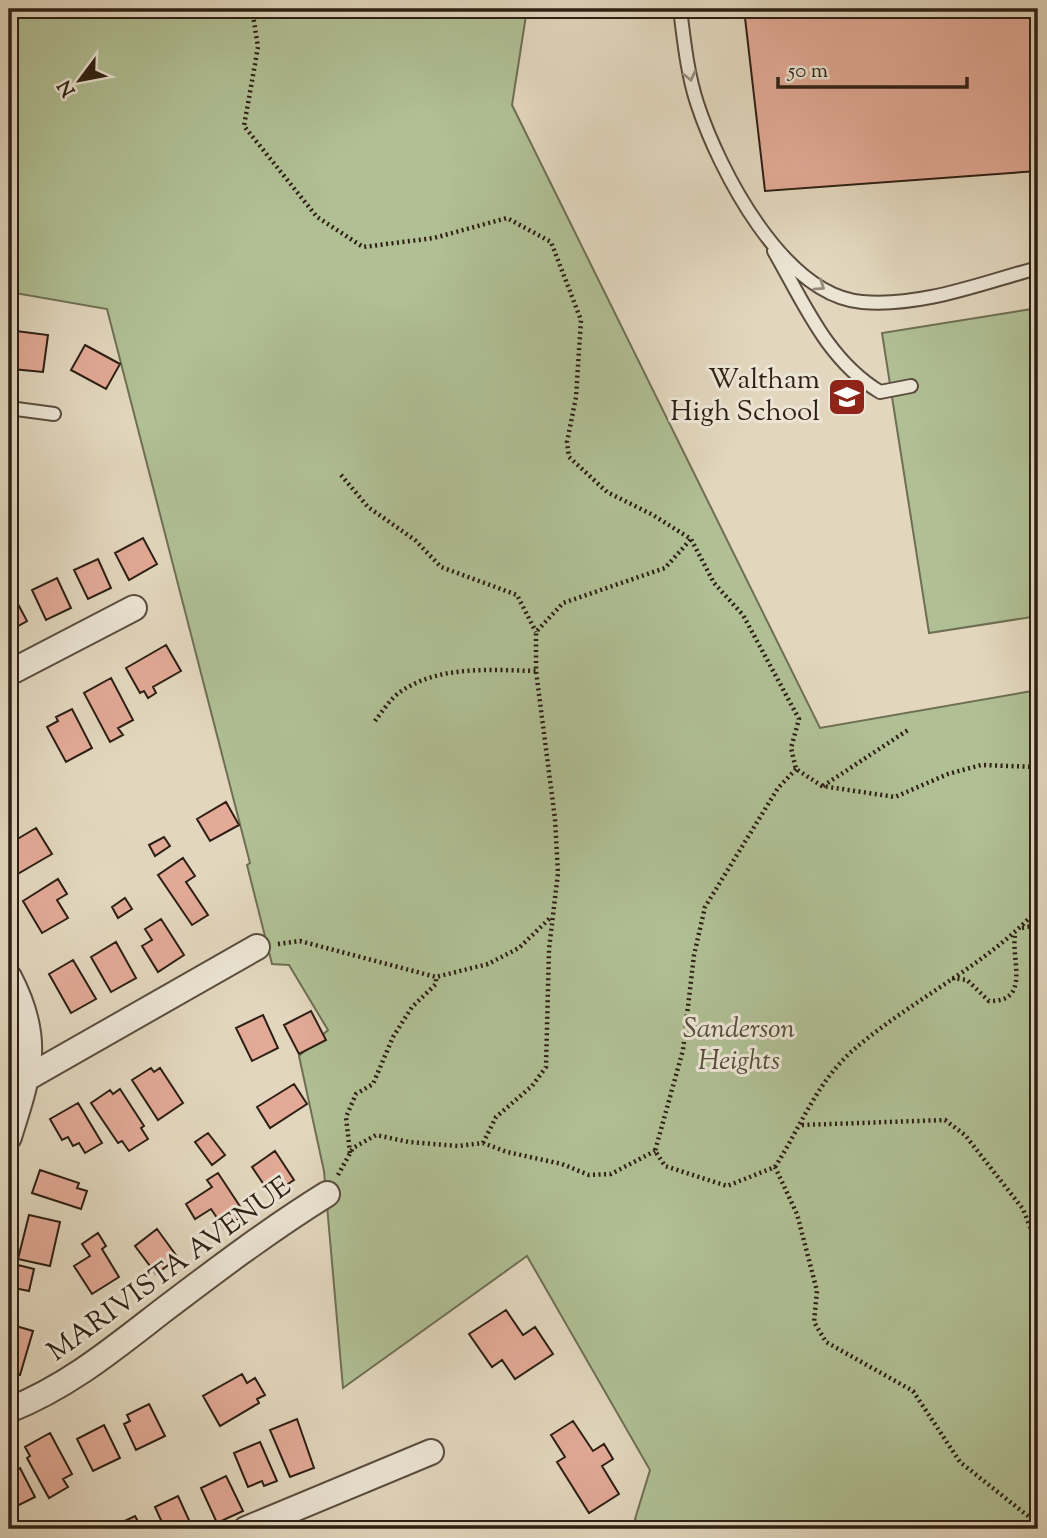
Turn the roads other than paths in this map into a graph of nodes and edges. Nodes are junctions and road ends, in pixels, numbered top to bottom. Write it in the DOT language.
graph roads {
  1 [pos="680,9"];
  2 [pos="769,242"];
  3 [pos="1038,268"];
  4 [pos="911,386"];
  5 [pos="9,408"];
  6 [pos="54,414"];
  7 [pos="134,608"];
  8 [pos="9,673"];
  9 [pos="257,947"];
  10 [pos="9,977"];
  11 [pos="27,1078"];
  12 [pos="9,1137"];
  13 [pos="327,1194"];
  14 [pos="9,1410"];
  15 [pos="431,1452"];
  16 [pos="246,1529"];
  1 -- 2 [label="lane, one-way"];
  2 -- 3 [label="lane, one-way"];
  2 -- 4 [label="lane"];
  5 -- 6 [label="lane"];
  7 -- 8 [label="street"];
  9 -- 11 [label="street"];
  10 -- 11 [label="street"];
  11 -- 12 [label="street"];
  13 -- 14 [label="street, MARIVISTA AVENUE"];
  15 -- 16 [label="street"];
}
